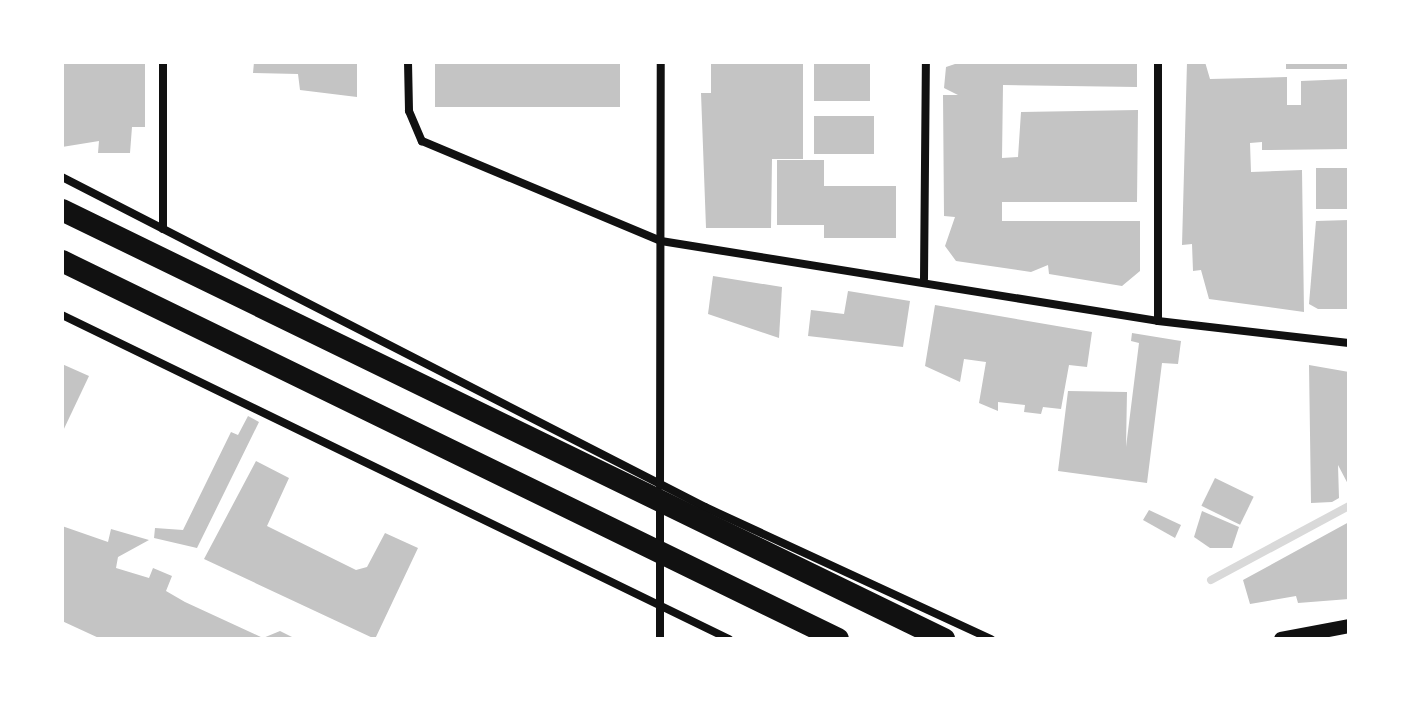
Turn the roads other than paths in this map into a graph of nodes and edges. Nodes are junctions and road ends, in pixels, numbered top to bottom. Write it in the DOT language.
graph roads {
  1 [pos="163,62"];
  2 [pos="408,62"];
  3 [pos="661,62"];
  4 [pos="926,62"];
  5 [pos="1158,62"];
  6 [pos="62,177"];
  7 [pos="62,210"];
  8 [pos="163,229"];
  9 [pos="661,241"];
  10 [pos="62,261"];
  11 [pos="924,279"];
  12 [pos="62,315"];
  13 [pos="1158,321"];
  14 [pos="1349,343"];
  15 [pos="660,484"];
  16 [pos="661,605"];
  17 [pos="1349,626"];
  18 [pos="660,639"];
  19 [pos="729,639"];
  20 [pos="838,639"];
  21 [pos="944,639"];
  22 [pos="991,639"];
  23 [pos="1281,639"];
  1 -- 8 [label="street"];
  2 -- 9 [label="street"];
  3 -- 9 [label="street"];
  4 -- 11 [label="street"];
  5 -- 13 [label="street"];
  6 -- 8 [label="street"];
  7 -- 21 [label="highway"];
  8 -- 15 [label="street"];
  9 -- 11 [label="street"];
  9 -- 15 [label="street"];
  10 -- 20 [label="highway"];
  11 -- 13 [label="street"];
  12 -- 16 [label="street"];
  13 -- 14 [label="street"];
  15 -- 16 [label="street"];
  15 -- 22 [label="street"];
  16 -- 18 [label="street"];
  16 -- 19 [label="street"];
  17 -- 23 [label="street"];
}
